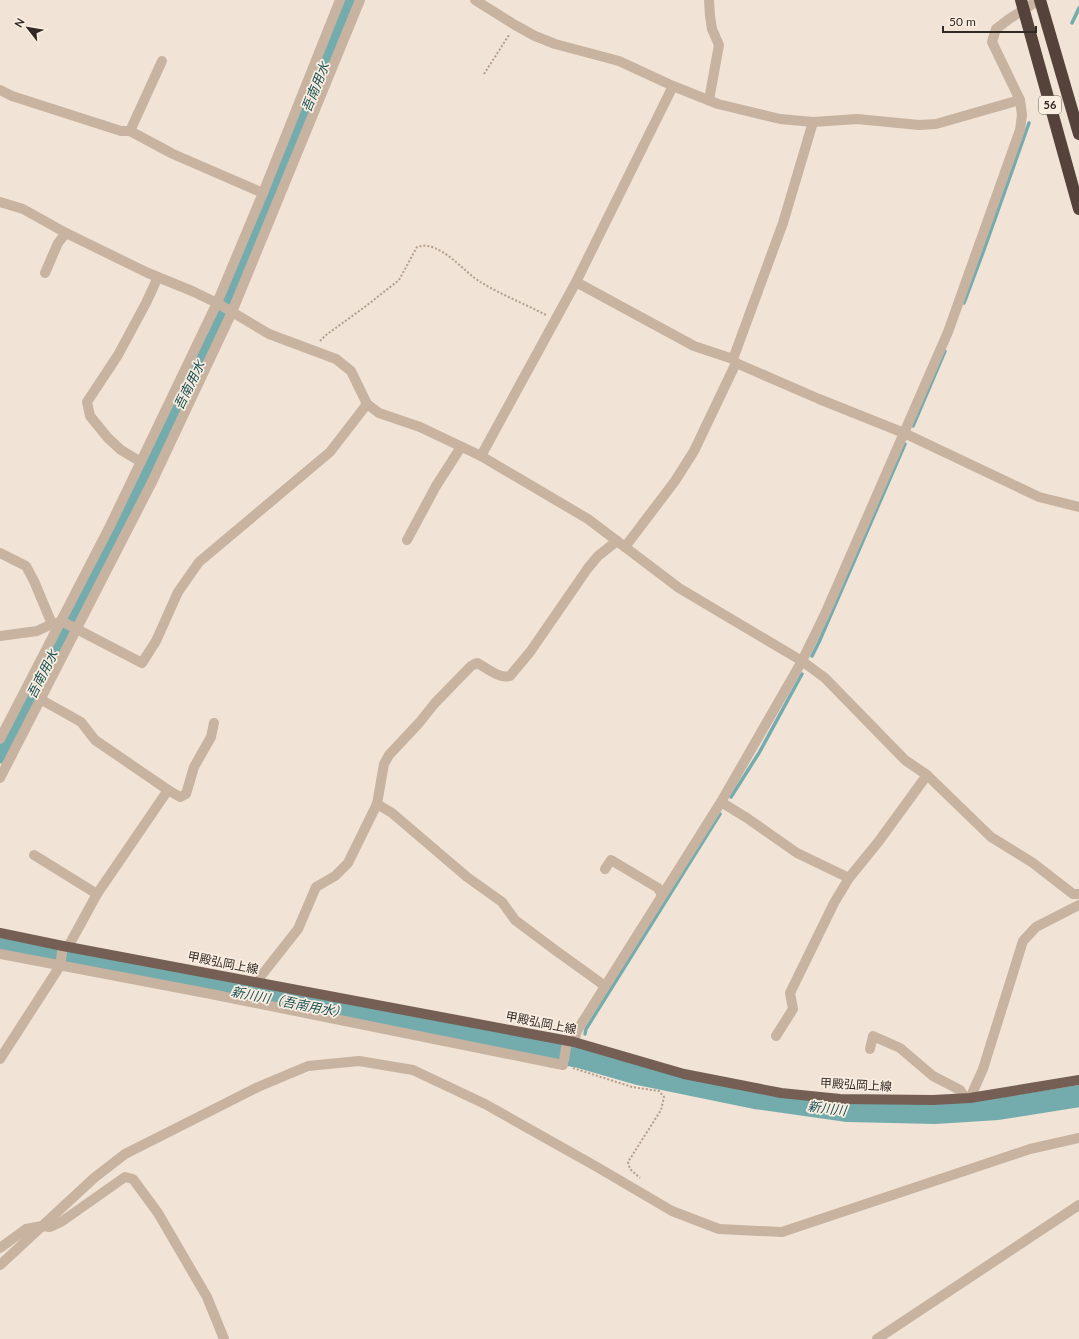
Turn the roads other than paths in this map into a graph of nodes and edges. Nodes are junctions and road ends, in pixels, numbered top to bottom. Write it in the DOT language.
graph roads {
  1 [pos="340,0"];
  2 [pos="360,0"];
  3 [pos="475,0"];
  4 [pos="709,0"];
  5 [pos="1040,0"];
  6 [pos="1023,5"];
  7 [pos="162,61"];
  8 [pos="673,86"];
  9 [pos="0,90"];
  10 [pos="709,100"];
  11 [pos="1020,100"];
  12 [pos="813,122"];
  13 [pos="130,131"];
  14 [pos="1079,134"];
  15 [pos="263,193"];
  16 [pos="0,202"];
  17 [pos="1079,209"];
  18 [pos="66,233"];
  19 [pos="45,273"];
  20 [pos="158,277"];
  21 [pos="576,282"];
  22 [pos="224,307"];
  23 [pos="734,361"];
  24 [pos="367,404"];
  25 [pos="904,432"];
  26 [pos="461,447"];
  27 [pos="481,456"];
  28 [pos="141,462"];
  29 [pos="1079,507"];
  30 [pos="407,540"];
  31 [pos="621,544"];
  32 [pos="0,552"];
  33 [pos="66,625"];
  34 [pos="0,636"];
  35 [pos="802,661"];
  36 [pos="40,699"];
  37 [pos="214,723"];
  38 [pos="0,738"];
  39 [pos="927,775"];
  40 [pos="0,778"];
  41 [pos="168,790"];
  42 [pos="720,802"];
  43 [pos="377,804"];
  44 [pos="34,855"];
  45 [pos="605,869"];
  46 [pos="849,878"];
  47 [pos="97,894"];
  48 [pos="1079,894"];
  49 [pos="662,895"];
  50 [pos="1079,905"];
  51 [pos="0,933"];
  52 [pos="0,954"];
  53 [pos="63,955"];
  54 [pos="259,983"];
  55 [pos="605,986"];
  56 [pos="776,1036"];
  57 [pos="870,1049"];
  58 [pos="567,1052"];
  59 [pos="0,1059"];
  60 [pos="1079,1080"];
  61 [pos="967,1098"];
  62 [pos="1079,1138"];
  63 [pos="1079,1205"];
  64 [pos="42,1226"];
  65 [pos="0,1248"];
  66 [pos="0,1265"];
  67 [pos="224,1339"];
  68 [pos="877,1339"];
  1 -- 15 [label="street"];
  2 -- 22 [label="street"];
  3 -- 8 [label="street"];
  4 -- 10 [label="street"];
  5 -- 6 [label="street"];
  5 -- 14 [label="highway, 56"];
  6 -- 11 [label="street"];
  6 -- 17 [label="highway, 56"];
  7 -- 13 [label="street"];
  8 -- 10 [label="street"];
  8 -- 21 [label="street"];
  9 -- 13 [label="street"];
  10 -- 12 [label="street"];
  11 -- 12 [label="street"];
  11 -- 25 [label="street"];
  12 -- 23 [label="street"];
  13 -- 15 [label="street"];
  15 -- 22 [label="street"];
  16 -- 18 [label="street"];
  18 -- 19 [label="street"];
  18 -- 20 [label="street"];
  20 -- 22 [label="street"];
  20 -- 28 [label="street"];
  21 -- 23 [label="street"];
  21 -- 27 [label="street"];
  22 -- 24 [label="street"];
  22 -- 28 [label="street"];
  22 -- 33 [label="street"];
  23 -- 25 [label="street"];
  23 -- 31 [label="street"];
  24 -- 26 [label="street"];
  24 -- 33 [label="street"];
  25 -- 29 [label="street"];
  25 -- 35 [label="street"];
  26 -- 27 [label="street"];
  26 -- 30 [label="street"];
  27 -- 31 [label="street"];
  28 -- 33 [label="street"];
  31 -- 35 [label="street"];
  31 -- 43 [label="street"];
  32 -- 33 [label="street"];
  33 -- 34 [label="street"];
  33 -- 36 [label="street"];
  33 -- 38 [label="street"];
  35 -- 39 [label="street"];
  35 -- 42 [label="street"];
  36 -- 40 [label="street"];
  36 -- 41 [label="street"];
  37 -- 41 [label="street"];
  39 -- 46 [label="street"];
  39 -- 48 [label="street"];
  41 -- 47 [label="street"];
  42 -- 46 [label="street"];
  42 -- 49 [label="street"];
  43 -- 54 [label="street"];
  43 -- 55 [label="street"];
  44 -- 47 [label="street"];
  45 -- 49 [label="street"];
  46 -- 56 [label="street"];
  47 -- 53 [label="street"];
  49 -- 55 [label="street"];
  50 -- 61 [label="street"];
  51 -- 53 [label="main road, 甲殿弘岡上線"];
  52 -- 53 [label="street"];
  53 -- 54 [label="main road, 甲殿弘岡上線"];
  53 -- 58 [label="street"];
  53 -- 59 [label="street"];
  54 -- 58 [label="main road, 甲殿弘岡上線"];
  55 -- 58 [label="street"];
  57 -- 61 [label="street"];
  58 -- 61 [label="main road, 甲殿弘岡上線"];
  60 -- 61 [label="main road, 甲殿弘岡上線"];
  62 -- 64 [label="street"];
  63 -- 68 [label="street"];
  64 -- 65 [label="street"];
  64 -- 66 [label="street"];
  64 -- 67 [label="street"];
}
